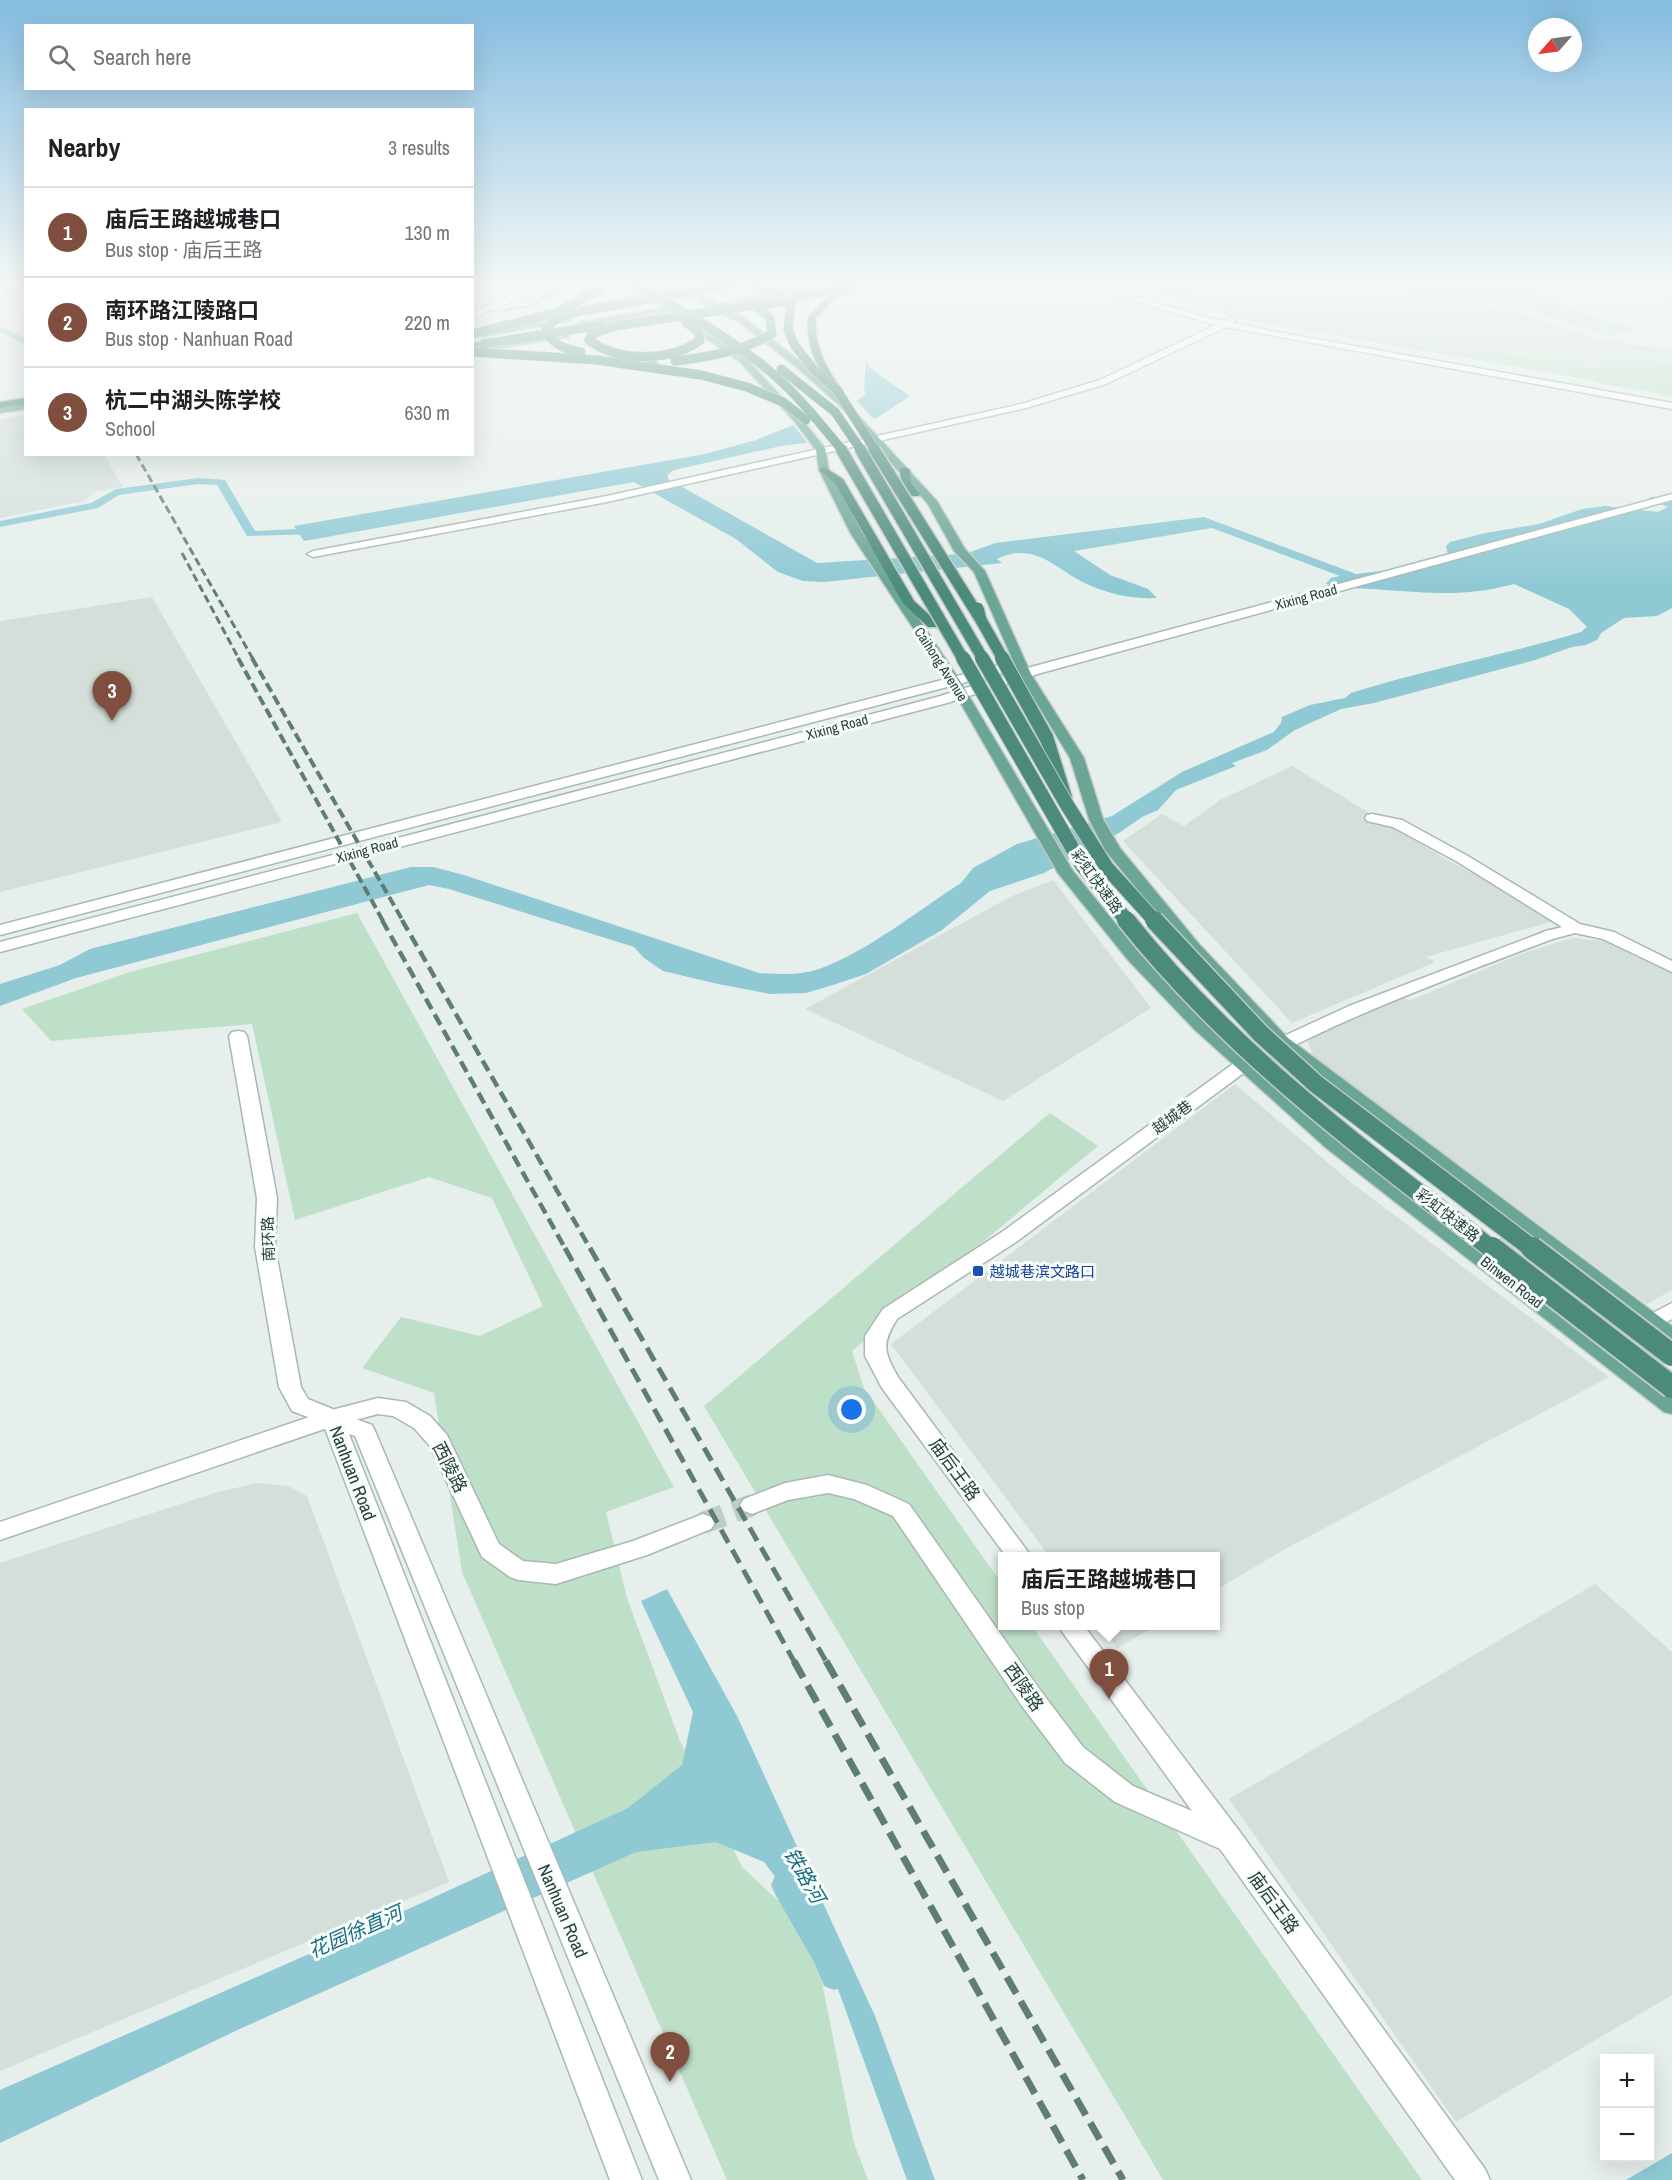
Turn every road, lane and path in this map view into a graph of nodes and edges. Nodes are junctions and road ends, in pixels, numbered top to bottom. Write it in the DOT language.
graph roads {
  1 [pos="742,385"];
  2 [pos="768,385"];
  3 [pos="768,385"];
  4 [pos="782,385"];
  5 [pos="800,385"];
  6 [pos="821,385"];
  7 [pos="830,385"];
  8 [pos="833,385"];
  9 [pos="1094,385"];
  10 [pos="1558,385"];
  11 [pos="837,390"];
  12 [pos="24,397"];
  13 [pos="0,401"];
  14 [pos="1672,404"];
  15 [pos="24,406"];
  16 [pos="0,410"];
  17 [pos="799,416"];
  18 [pos="868,434"];
  19 [pos="818,447"];
  20 [pos="824,470"];
  21 [pos="905,470"];
  22 [pos="1672,488"];
  23 [pos="1672,497"];
  24 [pos="313,554"];
  25 [pos="981,620"];
  26 [pos="932,624"];
  27 [pos="1025,674"];
  28 [pos="954,681"];
  29 [pos="962,694"];
  30 [pos="1067,805"];
  31 [pos="1053,814"];
  32 [pos="1372,818"];
  33 [pos="1575,928"];
  34 [pos="0,930"];
  35 [pos="0,947"];
  36 [pos="1672,968"];
  37 [pos="238,1035"];
  38 [pos="1282,1042"];
  39 [pos="1243,1065"];
  40 [pos="1672,1310"];
  41 [pos="1650,1321"];
  42 [pos="1672,1337"];
  43 [pos="1600,1350"];
  44 [pos="1672,1355"];
  45 [pos="890,1382"];
  46 [pos="1672,1387"];
  47 [pos="1672,1406"];
  48 [pos="332,1418"];
  49 [pos="752,1505"];
  50 [pos="703,1523"];
  51 [pos="0,1531"];
  52 [pos="1015,1552"];
  53 [pos="1073,1630"];
  54 [pos="1230,1841"];
  55 [pos="626,2180"];
  56 [pos="675,2180"];
  57 [pos="1474,2180"];
  1 -- 17 [label="highway, bridge"];
  2 -- 17 [label="main road, Caihong Avenue"];
  3 -- 17 [label="highway, bridge"];
  4 -- 31 [label="highway, 彩虹快速路, bridge"];
  5 -- 30 [label="highway, 彩虹快速路, bridge"];
  6 -- 18 [label="main road, bridge"];
  7 -- 11 [label="highway, bridge"];
  8 -- 11 [label="highway, bridge"];
  9 -- 18 [label="street"];
  10 -- 14 [label="street"];
  11 -- 25 [label="highway, bridge"];
  12 -- 13 [label="highway"];
  15 -- 16 [label="main road"];
  17 -- 19 [label="main road, Caihong Avenue"];
  17 -- 26 [label="highway"];
  18 -- 19 [label="street"];
  18 -- 21 [label="main road"];
  19 -- 20 [label="main road, Caihong Avenue"];
  19 -- 24 [label="street"];
  20 -- 26 [label="highway"];
  20 -- 28 [label="main road, Caihong Avenue"];
  21 -- 25 [label="highway, bridge"];
  21 -- 27 [label="main road"];
  22 -- 28 [label="street, Xixing Road"];
  23 -- 27 [label="street, Xixing Road"];
  25 -- 30 [label="highway, bridge"];
  26 -- 31 [label="highway, bridge"];
  27 -- 29 [label="street, Xixing Road"];
  27 -- 38 [label="main road"];
  28 -- 29 [label="main road, Caihong Avenue"];
  28 -- 34 [label="street, Xixing Road"];
  29 -- 35 [label="street, Xixing Road"];
  29 -- 39 [label="main road, Caihong Avenue"];
  30 -- 44 [label="highway, 彩虹快速路, bridge"];
  31 -- 46 [label="highway, 彩虹快速路, bridge"];
  32 -- 33 [label="street"];
  33 -- 36 [label="street"];
  33 -- 38 [label="street, 越城巷"];
  37 -- 48 [label="street, 南环路"];
  38 -- 39 [label="street, 越城巷"];
  38 -- 41 [label="main road"];
  39 -- 43 [label="main road, Binwen Road"];
  39 -- 45 [label="street, 越城巷"];
  40 -- 41 [label="street"];
  41 -- 42 [label="main road"];
  41 -- 43 [label="street"];
  43 -- 47 [label="main road, Binwen Road"];
  45 -- 52 [label="street, 庙后王路"];
  48 -- 50 [label="street, 西陵路"];
  48 -- 51 [label="street, 西陵路"];
  48 -- 55 [label="street, Nanhuan Road"];
  48 -- 56 [label="street, Nanhuan Road"];
  49 -- 54 [label="street, 西陵路"];
  53 -- 54 [label="street, 庙后王路"];
  54 -- 57 [label="street, 庙后王路"];
}
